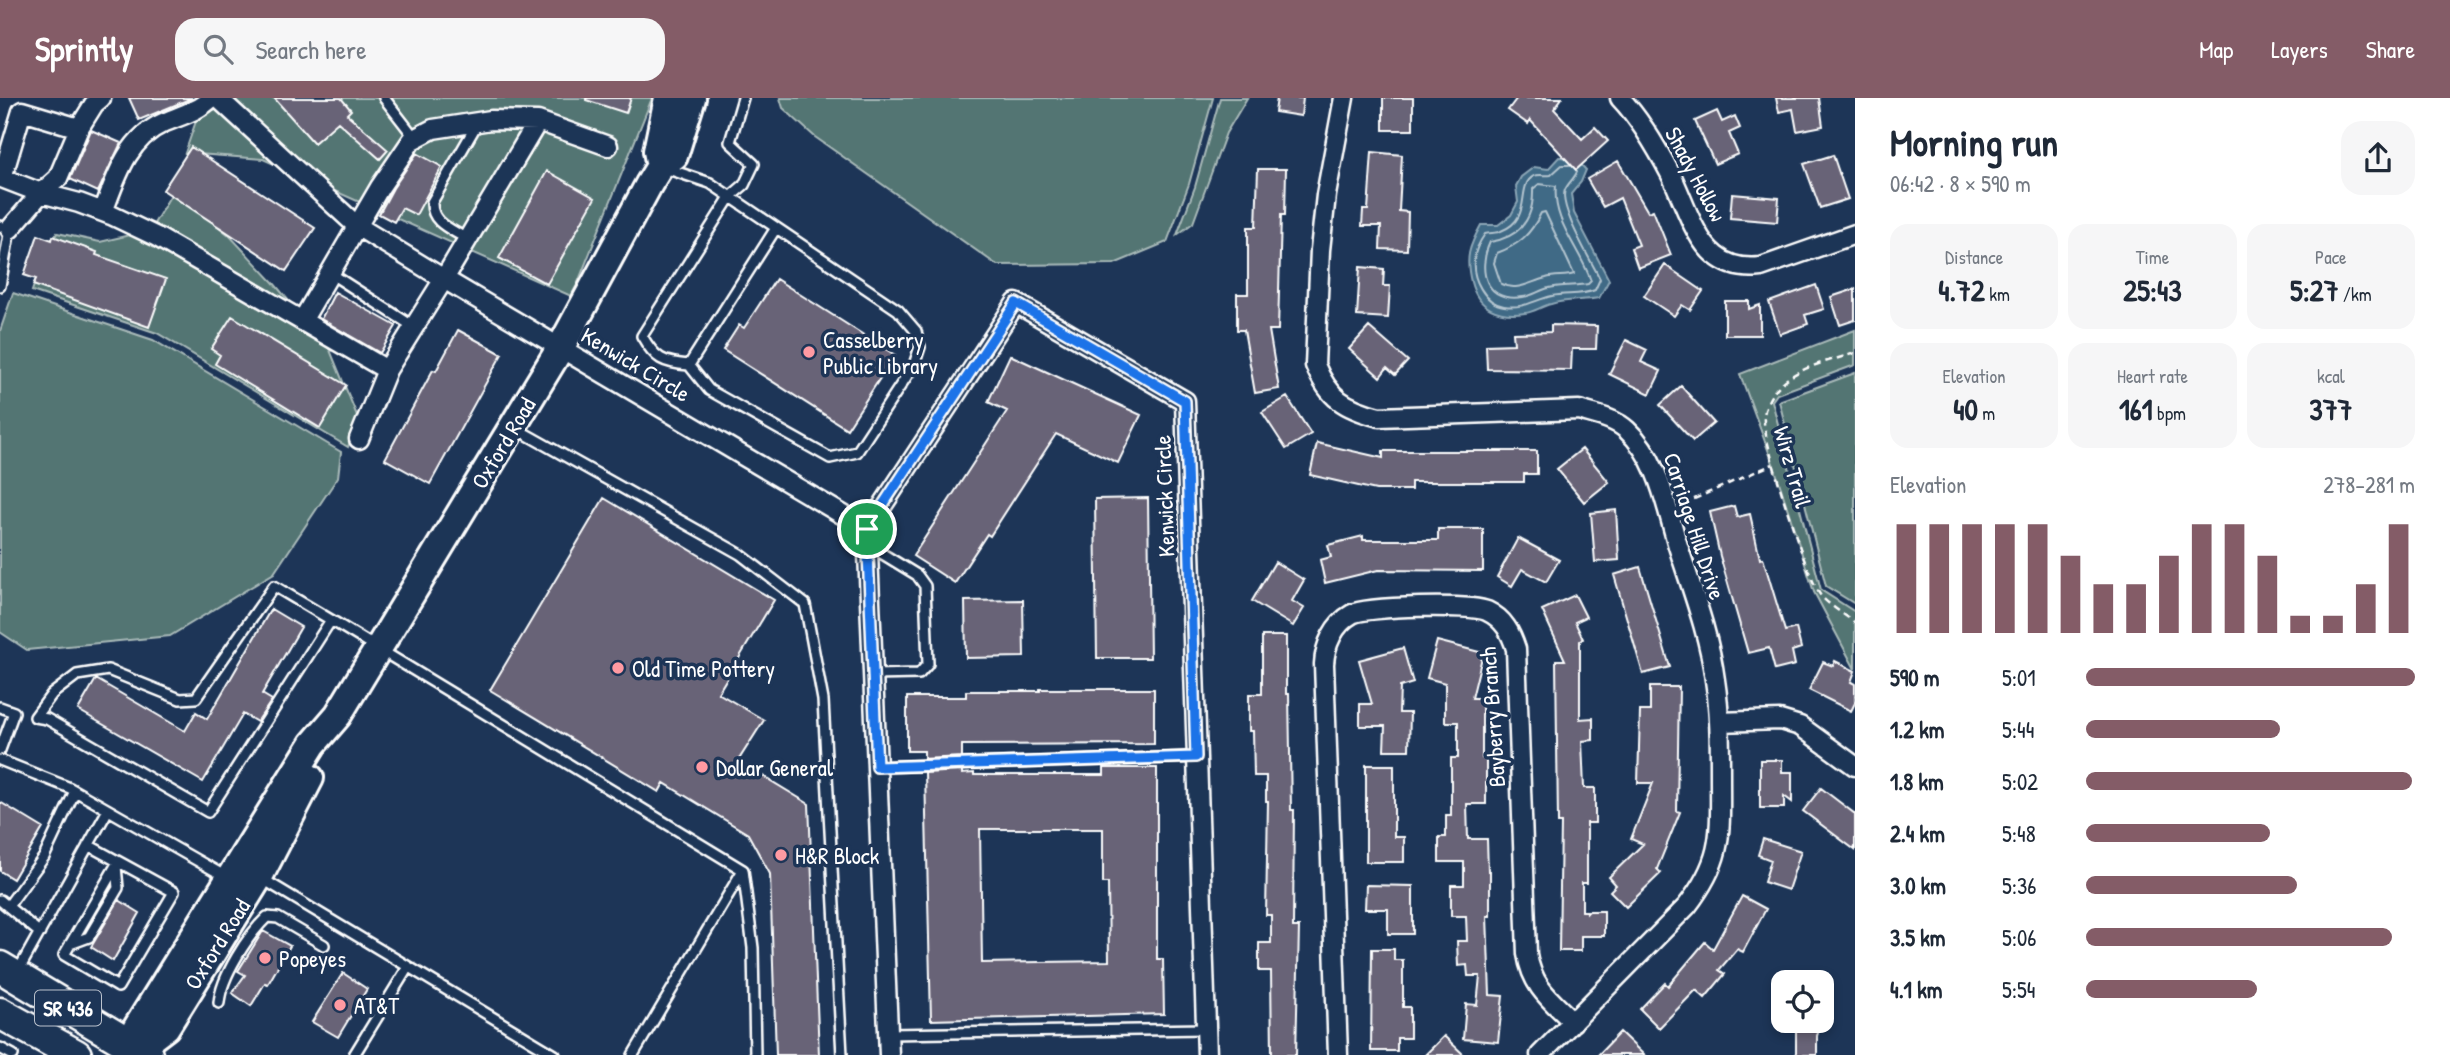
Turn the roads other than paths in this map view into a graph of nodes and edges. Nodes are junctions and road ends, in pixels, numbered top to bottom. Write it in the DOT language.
graph roads {
  1 [pos="101,98"];
  2 [pos="211,98"];
  3 [pos="218,98"];
  4 [pos="384,98"];
  5 [pos="668,98"];
  6 [pos="692,98"];
  7 [pos="743,98"];
  8 [pos="1345,98"];
  9 [pos="1620,98"];
  10 [pos="538,121"];
  11 [pos="478,122"];
  12 [pos="79,128"];
  13 [pos="415,138"];
  14 [pos="608,146"];
  15 [pos="660,166"];
  16 [pos="41,193"];
  17 [pos="730,197"];
  18 [pos="103,212"];
  19 [pos="357,226"];
  20 [pos="5,228"];
  21 [pos="776,228"];
  22 [pos="1855,234"];
  23 [pos="467,239"];
  24 [pos="330,273"];
  25 [pos="444,279"];
  26 [pos="0,286"];
  27 [pos="302,321"];
  28 [pos="414,327"];
  29 [pos="561,347"];
  30 [pos="689,365"];
  31 [pos="387,370"];
  32 [pos="513,426"];
  33 [pos="359,439"];
  34 [pos="868,537"];
  35 [pos="331,620"];
  36 [pos="378,650"];
  37 [pos="873,676"];
  38 [pos="0,707"];
  39 [pos="338,715"];
  40 [pos="1719,722"];
  41 [pos="0,750"];
  42 [pos="1196,757"];
  43 [pos="0,760"];
  44 [pos="1855,766"];
  45 [pos="877,767"];
  46 [pos="75,791"];
  47 [pos="108,810"];
  48 [pos="88,845"];
  49 [pos="117,864"];
  50 [pos="743,870"];
  51 [pos="259,877"];
  52 [pos="229,879"];
  53 [pos="0,900"];
  54 [pos="9,905"];
  55 [pos="40,933"];
  56 [pos="324,945"];
  57 [pos="408,967"];
  58 [pos="8,971"];
  59 [pos="219,1003"];
  60 [pos="0,1013"];
  61 [pos="1573,1022"];
  62 [pos="1206,1029"];
  63 [pos="889,1034"];
  64 [pos="0,1048"];
  65 [pos="139,1053"];
  66 [pos="13,1055"];
  67 [pos="76,1055"];
  68 [pos="354,1055"];
  69 [pos="555,1055"];
  70 [pos="633,1055"];
  71 [pos="755,1055"];
  72 [pos="842,1055"];
  73 [pos="889,1055"];
  74 [pos="1207,1055"];
  75 [pos="1338,1055"];
  76 [pos="1540,1055"];
  1 -- 12 [label="street"];
  2 -- 18 [label="street"];
  3 -- 19 [label="street, Kenwick Circle"];
  4 -- 13 [label="lane"];
  5 -- 15 [label="street, Oxford Road"];
  6 -- 15 [label="street, Oxford Road"];
  7 -- 17 [label="lane"];
  8 -- 40 [label="street, Carriage Hill Drive"];
  9 -- 22 [label="street, Shady Hollow"];
  10 -- 11 [label="street"];
  10 -- 14 [label="street"];
  10 -- 23 [label="street"];
  11 -- 13 [label="street"];
  11 -- 23 [label="lane"];
  12 -- 16 [label="street"];
  12 -- 16 [label="street"];
  13 -- 19 [label="street"];
  15 -- 17 [label="lane"];
  15 -- 29 [label="street, Oxford Road"];
  16 -- 18 [label="street"];
  16 -- 20 [label="street"];
  17 -- 21 [label="lane"];
  17 -- 30 [label="lane"];
  18 -- 27 [label="street"];
  19 -- 24 [label="street"];
  19 -- 25 [label="street, Kenwick Circle"];
  20 -- 26 [label="lane"];
  21 -- 30 [label="lane"];
  21 -- 30 [label="lane"];
  23 -- 25 [label="street"];
  24 -- 27 [label="street"];
  24 -- 28 [label="lane"];
  25 -- 28 [label="street"];
  25 -- 29 [label="street, Kenwick Circle"];
  27 -- 31 [label="street"];
  28 -- 31 [label="street"];
  29 -- 32 [label="street, Oxford Road"];
  29 -- 34 [label="street, Kenwick Circle"];
  31 -- 33 [label="street"];
  32 -- 36 [label="street, Oxford Road"];
  32 -- 72 [label="lane"];
  34 -- 37 [label="street"];
  34 -- 37 [label="lane"];
  34 -- 42 [label="street, Kenwick Circle"];
  35 -- 35 [label="lane"];
  35 -- 36 [label="lane"];
  36 -- 39 [label="street, Oxford Road"];
  36 -- 50 [label="lane"];
  37 -- 45 [label="street"];
  38 -- 41 [label="lane"];
  39 -- 51 [label="street, Oxford Road"];
  39 -- 52 [label="street, Oxford Road"];
  40 -- 44 [label="street"];
  40 -- 61 [label="street, Carriage Hill Drive"];
  42 -- 45 [label="lane"];
  42 -- 62 [label="street, Kenwick Circle"];
  43 -- 46 [label="lane"];
  45 -- 63 [label="street"];
  46 -- 47 [label="lane"];
  46 -- 54 [label="lane"];
  47 -- 48 [label="lane"];
  47 -- 52 [label="lane"];
  48 -- 49 [label="lane"];
  48 -- 55 [label="lane"];
  49 -- 49 [label="lane"];
  50 -- 70 [label="lane"];
  50 -- 71 [label="lane"];
  51 -- 57 [label="lane"];
  51 -- 65 [label="street, Oxford Road"];
  52 -- 65 [label="street, Oxford Road"];
  53 -- 54 [label="lane"];
  54 -- 55 [label="lane"];
  55 -- 58 [label="lane"];
  56 -- 59 [label="lane"];
  57 -- 68 [label="lane"];
  57 -- 69 [label="lane"];
  58 -- 65 [label="main road, SR 436"];
  60 -- 67 [label="main road, SR 436"];
  61 -- 75 [label="street, Bayberry Branch"];
  61 -- 76 [label="street, Carriage Hill Drive"];
  62 -- 63 [label="lane"];
  62 -- 74 [label="street, Kenwick Circle"];
  63 -- 73 [label="street"];
  64 -- 66 [label="lane"];
}
